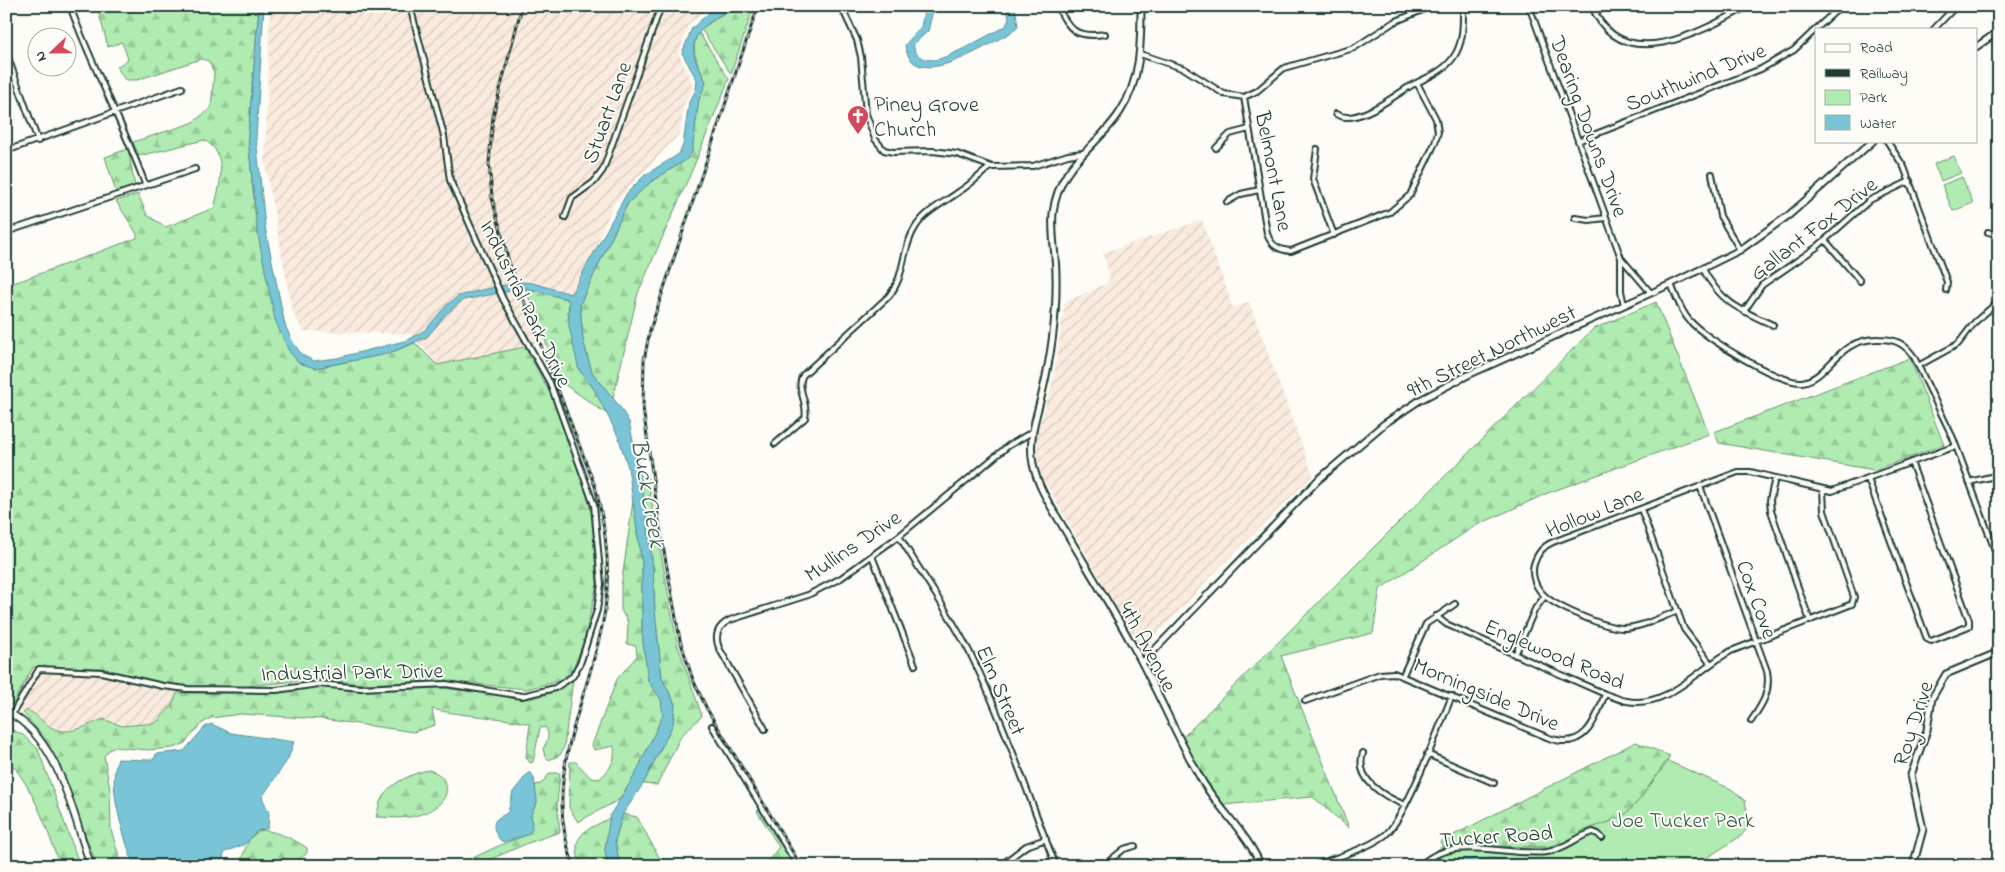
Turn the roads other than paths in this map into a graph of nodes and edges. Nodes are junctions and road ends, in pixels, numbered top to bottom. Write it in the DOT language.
graph roads {
  1 [pos="70,6"];
  2 [pos="410,6"];
  3 [pos="661,6"];
  4 [pos="841,6"];
  5 [pos="1057,6"];
  6 [pos="1141,6"];
  7 [pos="1432,6"];
  8 [pos="1463,6"];
  9 [pos="1529,6"];
  10 [pos="1592,6"];
  11 [pos="1608,6"];
  12 [pos="1748,6"];
  13 [pos="1841,6"];
  14 [pos="1956,6"];
  15 [pos="1595,13"];
  16 [pos="1817,28"];
  17 [pos="1936,28"];
  18 [pos="1815,30"];
  19 [pos="1999,31"];
  20 [pos="1105,34"];
  21 [pos="1978,46"];
  22 [pos="6,52"];
  23 [pos="1140,54"];
  24 [pos="1416,83"];
  25 [pos="182,88"];
  26 [pos="1244,97"];
  27 [pos="115,113"];
  28 [pos="1336,114"];
  29 [pos="1249,130"];
  30 [pos="38,141"];
  31 [pos="1578,141"];
  32 [pos="1872,142"];
  33 [pos="1888,142"];
  34 [pos="1216,148"];
  35 [pos="1317,150"];
  36 [pos="6,151"];
  37 [pos="1082,153"];
  38 [pos="990,167"];
  39 [pos="195,168"];
  40 [pos="1712,174"];
  41 [pos="1910,181"];
  42 [pos="145,184"];
  43 [pos="1259,190"];
  44 [pos="1226,202"];
  45 [pos="565,217"];
  46 [pos="1575,218"];
  47 [pos="1606,218"];
  48 [pos="6,232"];
  49 [pos="1988,232"];
  50 [pos="1334,235"];
  51 [pos="1999,235"];
  52 [pos="1825,240"];
  53 [pos="1740,250"];
  54 [pos="1621,258"];
  55 [pos="1703,269"];
  56 [pos="1860,281"];
  57 [pos="1671,284"];
  58 [pos="1946,290"];
  59 [pos="1651,293"];
  60 [pos="1999,301"];
  61 [pos="1624,305"];
  62 [pos="1745,310"];
  63 [pos="1773,325"];
  64 [pos="1918,366"];
  65 [pos="1032,432"];
  66 [pos="775,444"];
  67 [pos="1956,446"];
  68 [pos="1911,462"];
  69 [pos="1996,475"];
  70 [pos="1775,478"];
  71 [pos="1868,479"];
  72 [pos="1969,482"];
  73 [pos="1700,486"];
  74 [pos="1823,489"];
  75 [pos="1641,509"];
  76 [pos="898,536"];
  77 [pos="872,556"];
  78 [pos="1999,561"];
  79 [pos="1545,596"];
  80 [pos="1455,604"];
  81 [pos="1678,611"];
  82 [pos="1436,616"];
  83 [pos="1810,620"];
  84 [pos="719,628"];
  85 [pos="713,629"];
  86 [pos="1756,640"];
  87 [pos="1999,652"];
  88 [pos="1515,655"];
  89 [pos="1142,663"];
  90 [pos="1710,663"];
  91 [pos="915,665"];
  92 [pos="1403,675"];
  93 [pos="1605,694"];
  94 [pos="1452,696"];
  95 [pos="1305,701"];
  96 [pos="9,713"];
  97 [pos="1751,721"];
  98 [pos="712,726"];
  99 [pos="765,729"];
  100 [pos="1363,753"];
  101 [pos="1427,754"];
  102 [pos="1494,782"];
  103 [pos="1405,805"];
  104 [pos="1602,838"];
  105 [pos="1046,839"];
  106 [pos="1134,846"];
  107 [pos="91,866"];
  108 [pos="798,866"];
  109 [pos="1000,866"];
  110 [pos="1056,866"];
  111 [pos="1103,866"];
  112 [pos="1261,866"];
  113 [pos="1314,866"];
  114 [pos="1420,866"];
  115 [pos="1913,866"];
  1 -- 27 [label="street"];
  2 -- 96 [label="street, Industrial Park Drive"];
  3 -- 45 [label="street, Stuart Lane"];
  4 -- 38 [label="street"];
  5 -- 20 [label="street"];
  6 -- 23 [label="street, 4th Avenue"];
  7 -- 26 [label="street"];
  8 -- 24 [label="street"];
  9 -- 31 [label="street, Dearing Downs Drive"];
  10 -- 15 [label="street"];
  11 -- 15 [label="street"];
  12 -- 15 [label="street"];
  13 -- 16 [label="street, Southwind Drive"];
  14 -- 17 [label="street"];
  18 -- 31 [label="street, Southwind Drive"];
  19 -- 21 [label="street"];
  22 -- 30 [label="street"];
  23 -- 26 [label="street"];
  23 -- 37 [label="street, 4th Avenue"];
  24 -- 28 [label="street"];
  24 -- 50 [label="street, Belmont Lane"];
  25 -- 27 [label="street"];
  26 -- 29 [label="street, Belmont Lane"];
  27 -- 30 [label="street"];
  27 -- 42 [label="street"];
  29 -- 34 [label="street"];
  29 -- 43 [label="street, Belmont Lane"];
  30 -- 36 [label="street"];
  31 -- 47 [label="street, Dearing Downs Drive"];
  32 -- 53 [label="street, 9th Street Northwest"];
  33 -- 41 [label="street"];
  35 -- 50 [label="street"];
  37 -- 38 [label="street"];
  37 -- 65 [label="street, 4th Avenue"];
  38 -- 66 [label="street"];
  39 -- 42 [label="street"];
  40 -- 53 [label="street"];
  41 -- 52 [label="street, Gallant Fox Drive"];
  41 -- 58 [label="street"];
  42 -- 48 [label="street"];
  43 -- 44 [label="street"];
  43 -- 50 [label="street, Belmont Lane"];
  46 -- 47 [label="street"];
  47 -- 54 [label="street, Dearing Downs Drive"];
  49 -- 51 [label="street"];
  52 -- 56 [label="street"];
  52 -- 62 [label="street, Gallant Fox Drive"];
  53 -- 55 [label="street, 9th Street Northwest"];
  54 -- 59 [label="street, Dearing Downs Drive"];
  54 -- 61 [label="street, Dearing Downs Drive"];
  55 -- 57 [label="street, 9th Street Northwest"];
  55 -- 62 [label="street"];
  57 -- 59 [label="street, 9th Street Northwest"];
  57 -- 64 [label="street"];
  59 -- 61 [label="street, 9th Street Northwest"];
  60 -- 64 [label="street"];
  61 -- 89 [label="street, 9th Street Northwest"];
  62 -- 63 [label="street"];
  64 -- 67 [label="street"];
  65 -- 76 [label="street, Mullins Drive"];
  65 -- 89 [label="street, 4th Avenue"];
  67 -- 68 [label="street"];
  67 -- 72 [label="street"];
  68 -- 71 [label="street"];
  68 -- 71 [label="street"];
  69 -- 72 [label="street"];
  70 -- 73 [label="street, Hollow Lane"];
  70 -- 74 [label="street, Hollow Lane"];
  70 -- 83 [label="street"];
  71 -- 74 [label="street"];
  72 -- 78 [label="street"];
  73 -- 75 [label="street, Hollow Lane"];
  73 -- 86 [label="street, Cox Cove"];
  74 -- 83 [label="street, Englewood Road"];
  75 -- 79 [label="street, Hollow Lane"];
  75 -- 81 [label="street"];
  76 -- 77 [label="street, Mullins Drive"];
  76 -- 105 [label="street, Elm Street"];
  77 -- 84 [label="street, Mullins Drive"];
  77 -- 91 [label="street"];
  79 -- 81 [label="street"];
  79 -- 88 [label="street"];
  80 -- 82 [label="street"];
  81 -- 90 [label="street"];
  82 -- 88 [label="street, Englewood Road"];
  82 -- 92 [label="street"];
  83 -- 86 [label="street, Englewood Road"];
  84 -- 85 [label="street, Mullins Drive"];
  84 -- 99 [label="street"];
  86 -- 90 [label="street, Englewood Road"];
  86 -- 97 [label="street, Cox Cove"];
  87 -- 115 [label="street, Roy Drive"];
  88 -- 93 [label="street, Englewood Road"];
  89 -- 112 [label="street, 4th Avenue"];
  90 -- 93 [label="street, Englewood Road"];
  92 -- 94 [label="street, Morningside Drive"];
  92 -- 95 [label="street, Morningside Drive"];
  93 -- 94 [label="street, Morningside Drive"];
  94 -- 101 [label="street"];
  96 -- 107 [label="main road"];
  98 -- 108 [label="street"];
  100 -- 103 [label="street"];
  101 -- 102 [label="street"];
  101 -- 103 [label="street"];
  103 -- 113 [label="street"];
  104 -- 114 [label="street, Tucker Road"];
  105 -- 109 [label="street"];
  105 -- 110 [label="street, Elm Street"];
  106 -- 111 [label="street"];
}
